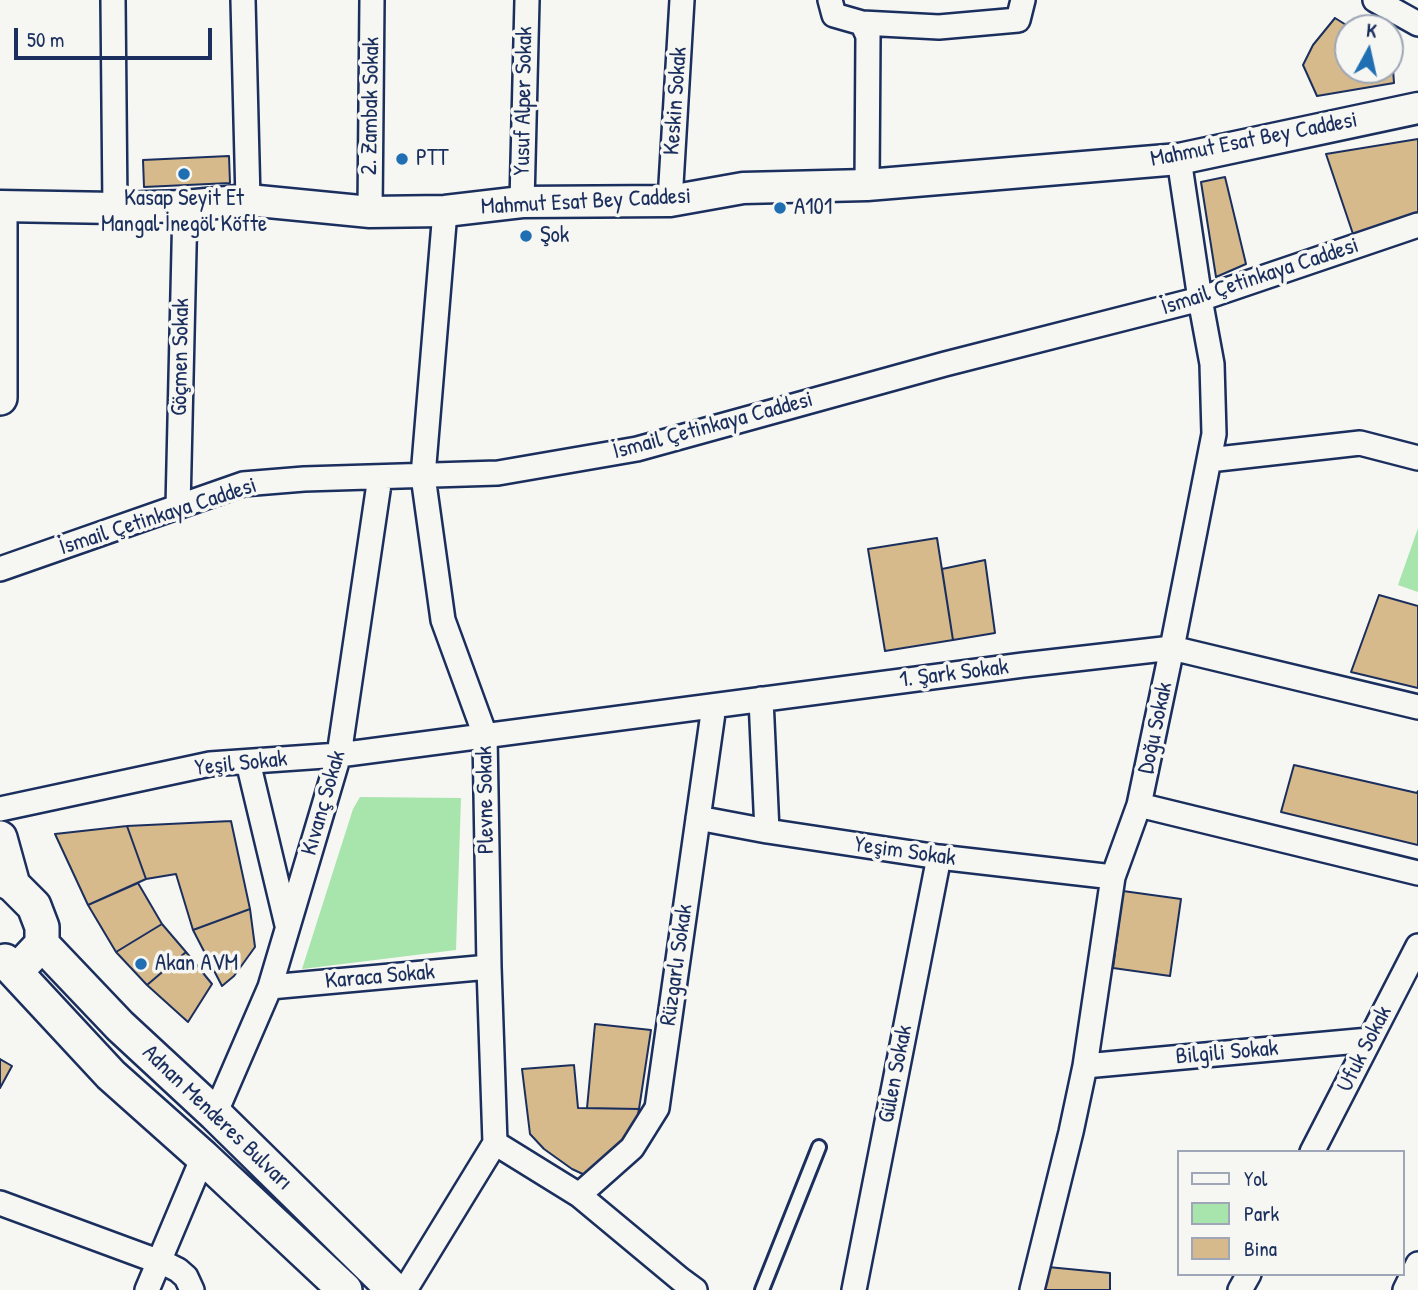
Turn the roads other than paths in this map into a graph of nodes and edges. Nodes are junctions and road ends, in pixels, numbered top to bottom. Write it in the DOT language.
graph roads {
  1 [pos="113,0"];
  2 [pos="243,0"];
  3 [pos="372,0"];
  4 [pos="527,0"];
  5 [pos="682,0"];
  6 [pos="830,0"];
  7 [pos="1023,0"];
  8 [pos="1374,0"];
  9 [pos="862,23"];
  10 [pos="1418,24"];
  11 [pos="1418,108"];
  12 [pos="1179,159"];
  13 [pos="867,184"];
  14 [pos="248,200"];
  15 [pos="670,201"];
  16 [pos="522,202"];
  17 [pos="0,206"];
  18 [pos="185,206"];
  19 [pos="115,208"];
  20 [pos="444,211"];
  21 [pos="0,212"];
  22 [pos="370,212"];
  23 [pos="1418,225"];
  24 [pos="1200,299"];
  25 [pos="0,398"];
  26 [pos="1418,458"];
  27 [pos="1209,460"];
  28 [pos="422,476"];
  29 [pos="380,477"];
  30 [pos="178,507"];
  31 [pos="0,569"];
  32 [pos="1172,648"];
  33 [pos="761,699"];
  34 [pos="714,706"];
  35 [pos="1418,707"];
  36 [pos="485,735"];
  37 [pos="340,755"];
  38 [pos="248,762"];
  39 [pos="1139,805"];
  40 [pos="0,809"];
  41 [pos="698,818"];
  42 [pos="767,831"];
  43 [pos="0,838"];
  44 [pos="939,857"];
  45 [pos="1418,873"];
  46 [pos="1113,877"];
  47 [pos="7,882"];
  48 [pos="288,927"];
  49 [pos="41,944"];
  50 [pos="1418,946"];
  51 [pos="2,960"];
  52 [pos="489,967"];
  53 [pos="270,987"];
  54 [pos="1369,1040"];
  55 [pos="1084,1066"];
  56 [pos="215,1114"];
  57 [pos="495,1143"];
  58 [pos="819,1147"];
  59 [pos="1313,1150"];
  60 [pos="203,1157"];
  61 [pos="579,1195"];
  62 [pos="0,1203"];
  63 [pos="160,1261"];
  64 [pos="1418,1264"];
  65 [pos="147,1290"];
  66 [pos="192,1290"];
  67 [pos="345,1290"];
  68 [pos="394,1290"];
  69 [pos="405,1290"];
  70 [pos="695,1290"];
  71 [pos="762,1290"];
  72 [pos="853,1290"];
  73 [pos="1032,1290"];
  74 [pos="1405,1290"];
  1 -- 19 [label="street"];
  2 -- 14 [label="street"];
  3 -- 22 [label="street, 2. Zambak Sokak"];
  4 -- 16 [label="street, Yusuf Alper Sokak"];
  5 -- 15 [label="street, Keskin Sokak"];
  6 -- 9 [label="street"];
  7 -- 9 [label="street"];
  8 -- 10 [label="street"];
  9 -- 13 [label="street"];
  11 -- 12 [label="street, Mahmut Esat Bey Caddesi"];
  12 -- 13 [label="street, Mahmut Esat Bey Caddesi"];
  12 -- 24 [label="street, Doğu Sokak"];
  13 -- 15 [label="street, Mahmut Esat Bey Caddesi"];
  14 -- 18 [label="street, Mahmut Esat Bey Caddesi"];
  14 -- 22 [label="street, Mahmut Esat Bey Caddesi"];
  15 -- 16 [label="street, Mahmut Esat Bey Caddesi"];
  16 -- 20 [label="street, Mahmut Esat Bey Caddesi"];
  17 -- 19 [label="street, Mahmut Esat Bey Caddesi"];
  18 -- 19 [label="street, Mahmut Esat Bey Caddesi"];
  18 -- 30 [label="street, Göçmen Sokak"];
  20 -- 22 [label="street, Mahmut Esat Bey Caddesi"];
  20 -- 28 [label="street, Plevne Sokak"];
  21 -- 25 [label="main road"];
  23 -- 24 [label="street, İsmail Çetinkaya Caddesi"];
  24 -- 27 [label="street, Doğu Sokak"];
  24 -- 28 [label="street, İsmail Çetinkaya Caddesi"];
  26 -- 27 [label="street"];
  27 -- 32 [label="street, Doğu Sokak"];
  28 -- 29 [label="street, İsmail Çetinkaya Caddesi"];
  28 -- 36 [label="street, Plevne Sokak"];
  29 -- 30 [label="street, İsmail Çetinkaya Caddesi"];
  29 -- 37 [label="street, Kıvanç Sokak"];
  30 -- 31 [label="street, İsmail Çetinkaya Caddesi"];
  32 -- 33 [label="street, 1. Şark Sokak"];
  32 -- 35 [label="street, 1. Şark Sokak"];
  32 -- 39 [label="street, Doğu Sokak"];
  33 -- 34 [label="street, 1. Şark Sokak"];
  33 -- 42 [label="street"];
  34 -- 36 [label="street, 1. Şark Sokak"];
  34 -- 41 [label="street, Rüzgarlı Sokak"];
  36 -- 37 [label="street, Yeşil Sokak"];
  36 -- 52 [label="street, Plevne Sokak"];
  37 -- 38 [label="street, Yeşil Sokak"];
  37 -- 48 [label="street, Kıvanç Sokak"];
  38 -- 40 [label="street, Yeşil Sokak"];
  38 -- 48 [label="street"];
  39 -- 45 [label="street"];
  39 -- 46 [label="street, Doğu Sokak"];
  41 -- 42 [label="street, Yeşim Sokak"];
  41 -- 61 [label="street, Rüzgarlı Sokak"];
  42 -- 44 [label="street, Yeşim Sokak"];
  43 -- 47 [label="main road"];
  44 -- 46 [label="street, Yeşim Sokak"];
  44 -- 72 [label="street, Gülen Sokak"];
  46 -- 55 [label="street, Doğu Sokak"];
  47 -- 49 [label="main road"];
  48 -- 53 [label="street, Kıvanç Sokak"];
  49 -- 51 [label="main road"];
  49 -- 56 [label="main road, Adnan Menderes Bulvarı"];
  50 -- 54 [label="street, Ufuk Sokak"];
  51 -- 60 [label="main road, Adnan Menderes Bulvarı"];
  52 -- 53 [label="street, Karaca Sokak"];
  52 -- 57 [label="street, Plevne Sokak"];
  53 -- 56 [label="street, Kıvanç Sokak"];
  54 -- 55 [label="street, Bilgili Sokak"];
  54 -- 59 [label="street, Ufuk Sokak"];
  55 -- 73 [label="street, Doğu Sokak"];
  56 -- 68 [label="main road, Adnan Menderes Bulvarı"];
  57 -- 61 [label="street"];
  57 -- 69 [label="street"];
  58 -- 71 [label="lane"];
  60 -- 63 [label="street"];
  60 -- 67 [label="main road, Adnan Menderes Bulvarı"];
  61 -- 70 [label="street"];
  62 -- 63 [label="street"];
  63 -- 65 [label="street"];
  63 -- 66 [label="street"];
  64 -- 74 [label="street"];
}
